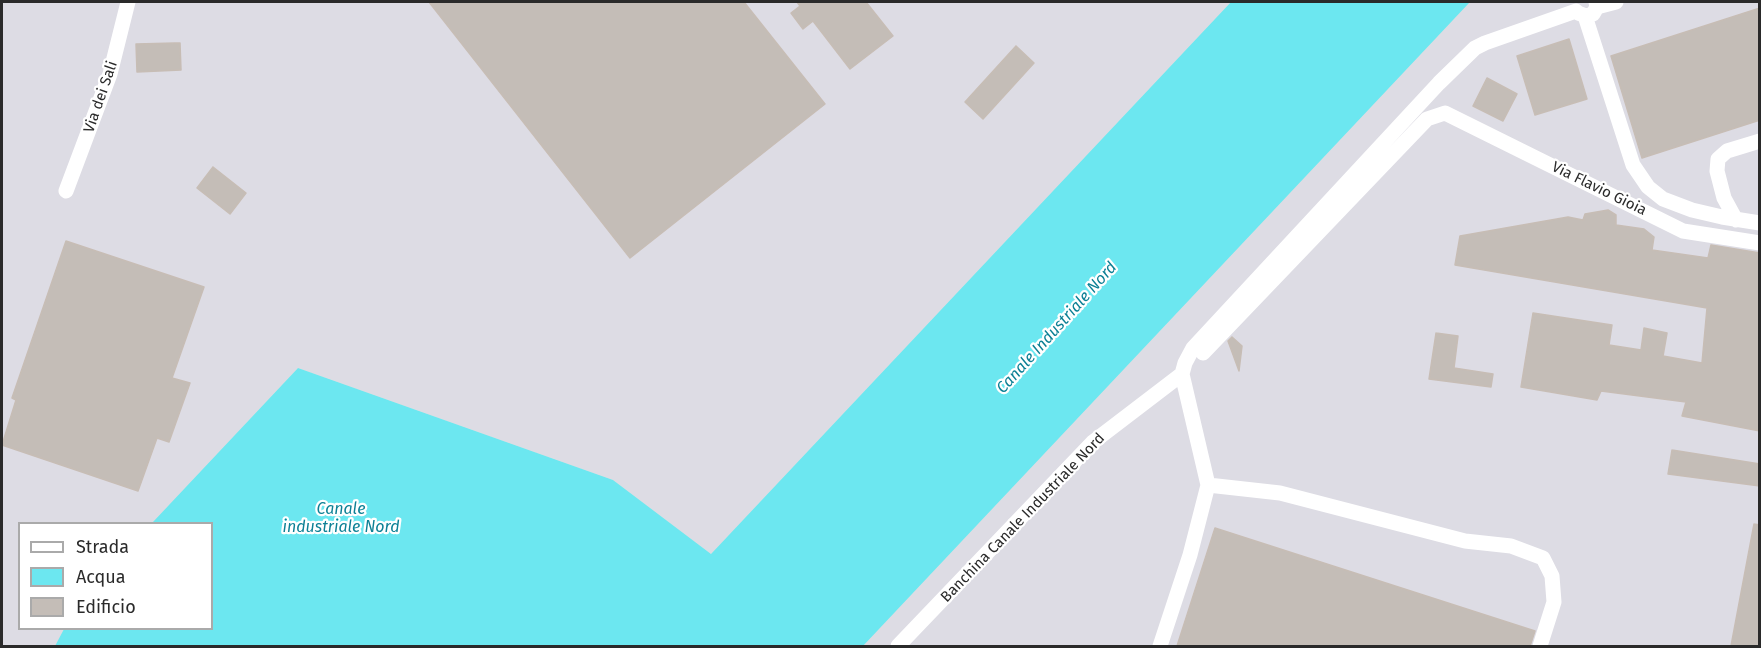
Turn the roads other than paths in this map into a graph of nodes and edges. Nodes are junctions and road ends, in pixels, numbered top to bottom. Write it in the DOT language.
graph roads {
  1 [pos="128,2"];
  2 [pos="1616,2"];
  3 [pos="1586,8"];
  4 [pos="1760,141"];
  5 [pos="66,190"];
  6 [pos="1724,198"];
  7 [pos="1707,214"];
  8 [pos="1736,220"];
  9 [pos="1760,224"];
  10 [pos="1760,243"];
  11 [pos="1203,353"];
  12 [pos="1182,374"];
  13 [pos="1208,485"];
  14 [pos="898,646"];
  15 [pos="1160,646"];
  16 [pos="1540,646"];
  1 -- 5 [label="street, Via dei Sali"];
  2 -- 3 [label="street"];
  3 -- 7 [label="street"];
  3 -- 12 [label="street"];
  4 -- 6 [label="street"];
  6 -- 7 [label="street"];
  6 -- 8 [label="street"];
  7 -- 8 [label="street"];
  8 -- 9 [label="street"];
  10 -- 11 [label="street, Via Flavio Gioia"];
  12 -- 13 [label="street"];
  12 -- 14 [label="street, Banchina Canale Industriale Nord"];
  13 -- 15 [label="street"];
  13 -- 16 [label="street"];
}
